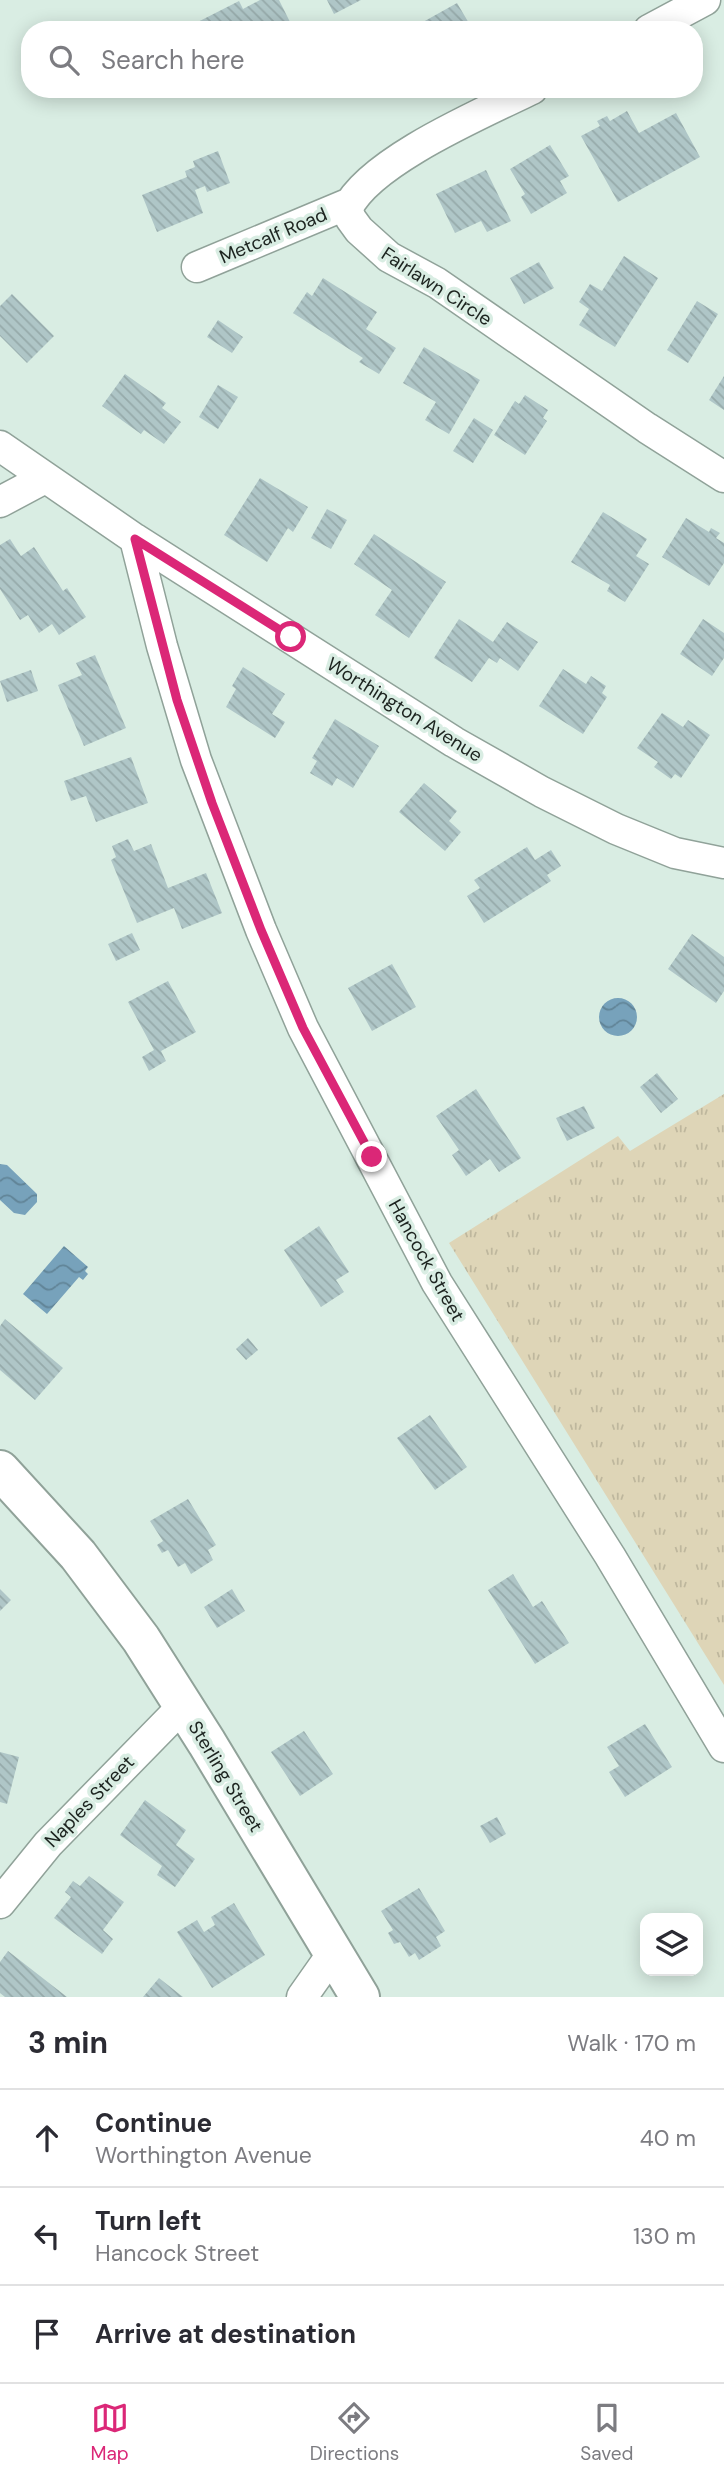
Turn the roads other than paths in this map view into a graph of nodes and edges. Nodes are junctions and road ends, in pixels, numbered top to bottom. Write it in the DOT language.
graph roads {
  1 [pos="705,0"];
  2 [pos="666,21"];
  3 [pos="515,98"];
  4 [pos="350,203"];
  5 [pos="197,267"];
  6 [pos="0,446"];
  7 [pos="724,477"];
  8 [pos="45,478"];
  9 [pos="0,502"];
  10 [pos="135,539"];
  11 [pos="724,863"];
  12 [pos="0,1470"];
  13 [pos="184,1705"];
  14 [pos="724,1747"];
  15 [pos="0,1903"];
  16 [pos="333,1954"];
  17 [pos="302,1997"];
  18 [pos="360,1997"];
  1 -- 2 [label="street"];
  3 -- 4 [label="street"];
  4 -- 5 [label="street, Metcalf Road"];
  4 -- 7 [label="street, Fairlawn Circle"];
  6 -- 8 [label="street, Worthington Avenue"];
  8 -- 9 [label="street"];
  8 -- 10 [label="street, Worthington Avenue"];
  10 -- 11 [label="street, Worthington Avenue"];
  10 -- 14 [label="street, Hancock Street"];
  12 -- 13 [label="street, Sterling Street"];
  13 -- 15 [label="street, Naples Street"];
  13 -- 16 [label="street, Sterling Street"];
  16 -- 17 [label="street"];
  16 -- 18 [label="street, Sterling Street"];
}
